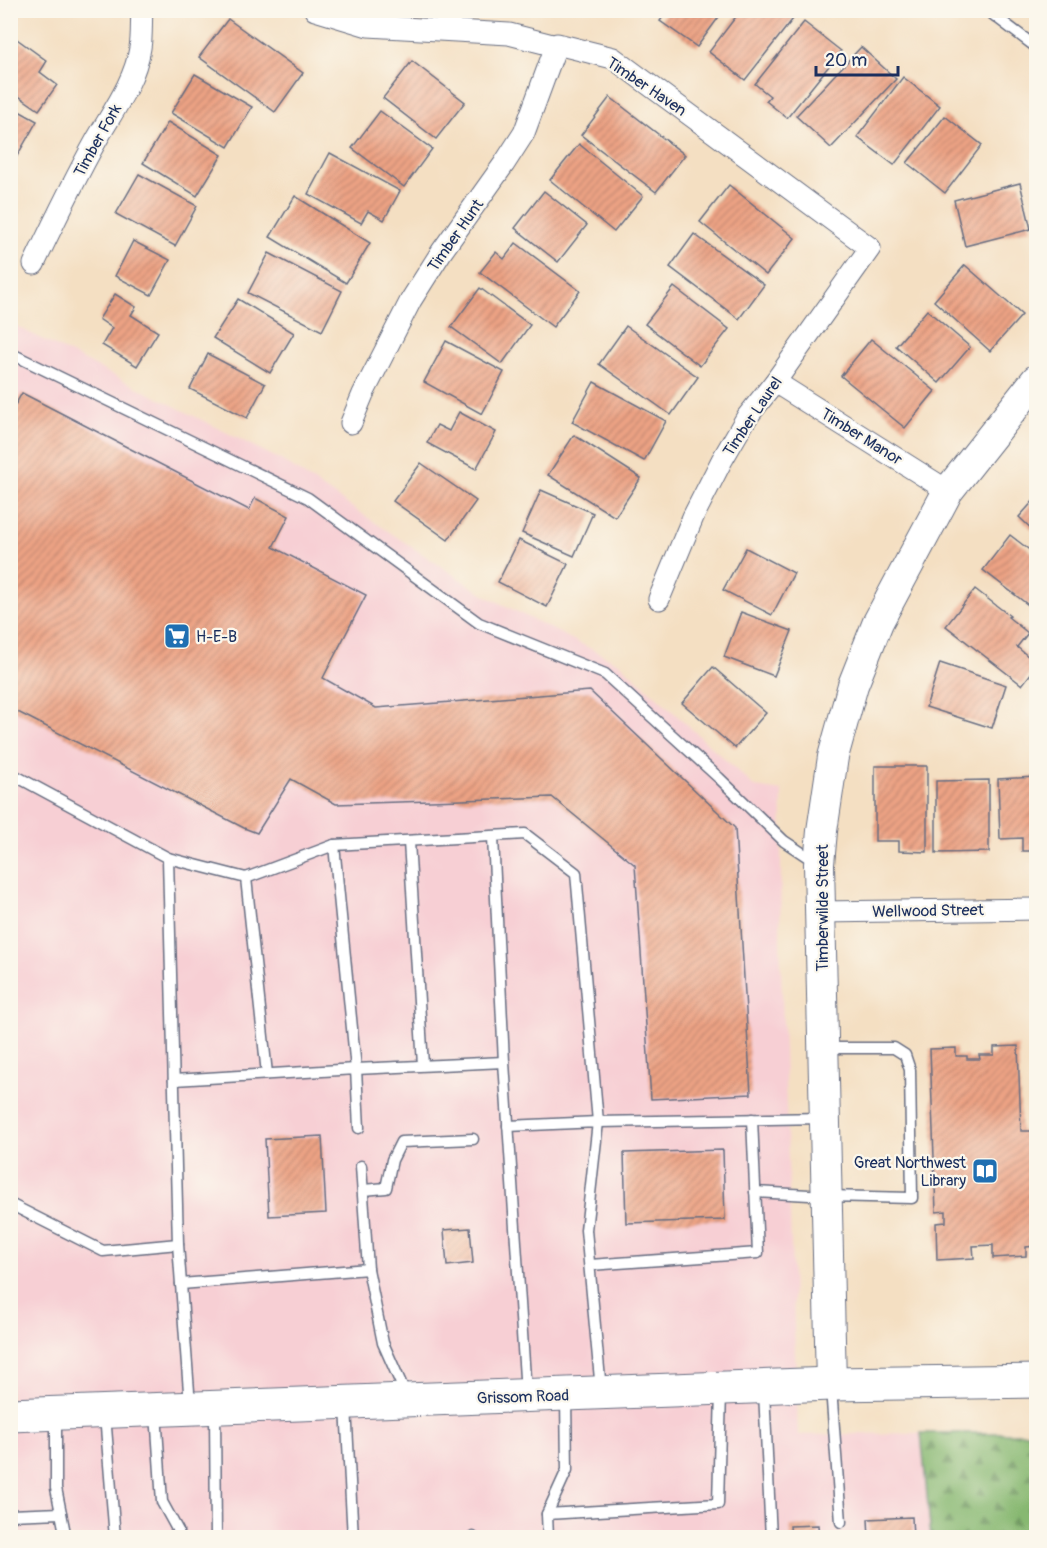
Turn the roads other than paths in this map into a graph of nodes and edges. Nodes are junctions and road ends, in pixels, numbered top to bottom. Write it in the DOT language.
graph roads {
  1 [pos="142,10"];
  2 [pos="315,10"];
  3 [pos="987,10"];
  4 [pos="556,46"];
  5 [pos="1036,47"];
  6 [pos="870,248"];
  7 [pos="34,264"];
  8 [pos="10,353"];
  9 [pos="1036,380"];
  10 [pos="775,382"];
  11 [pos="351,423"];
  12 [pos="948,491"];
  13 [pos="659,599"];
  14 [pos="10,773"];
  15 [pos="493,837"];
  16 [pos="410,842"];
  17 [pos="334,845"];
  18 [pos="168,858"];
  19 [pos="819,864"];
  20 [pos="246,878"];
  21 [pos="1036,909"];
  22 [pos="820,912"];
  23 [pos="824,1048"];
  24 [pos="504,1062"];
  25 [pos="423,1065"];
  26 [pos="356,1069"];
  27 [pos="267,1074"];
  28 [pos="174,1080"];
  29 [pos="825,1118"];
  30 [pos="752,1119"];
  31 [pos="598,1122"];
  32 [pos="508,1126"];
  33 [pos="359,1128"];
  34 [pos="472,1138"];
  35 [pos="360,1166"];
  36 [pos="363,1190"];
  37 [pos="755,1192"];
  38 [pos="827,1196"];
  39 [pos="10,1204"];
  40 [pos="178,1244"];
  41 [pos="590,1265"];
  42 [pos="368,1269"];
  43 [pos="181,1284"];
  44 [pos="1036,1381"];
  45 [pos="831,1384"];
  46 [pos="764,1387"];
  47 [pos="722,1388"];
  48 [pos="602,1393"];
  49 [pos="566,1394"];
  50 [pos="526,1396"];
  51 [pos="409,1400"];
  52 [pos="346,1402"];
  53 [pos="202,1408"];
  54 [pos="156,1410"];
  55 [pos="105,1412"];
  56 [pos="56,1413"];
  57 [pos="10,1415"];
  58 [pos="61,1513"];
  59 [pos="547,1514"];
  60 [pos="10,1515"];
  61 [pos="841,1522"];
  62 [pos="66,1538"];
  63 [pos="115,1538"];
  64 [pos="178,1538"];
  65 [pos="216,1538"];
  66 [pos="353,1538"];
  67 [pos="548,1538"];
  68 [pos="771,1538"];
  1 -- 7 [label="street, Timber Fork"];
  2 -- 4 [label="street, Timber Haven"];
  3 -- 5 [label="lane"];
  4 -- 6 [label="street, Timber Haven"];
  4 -- 11 [label="street, Timber Hunt"];
  6 -- 10 [label="street, Timber Laurel"];
  8 -- 19 [label="lane"];
  9 -- 12 [label="street, Timberwilde Street"];
  10 -- 12 [label="street, Timber Manor"];
  10 -- 13 [label="street, Timber Laurel"];
  12 -- 19 [label="street, Timberwilde Street"];
  14 -- 18 [label="lane"];
  15 -- 16 [label="lane"];
  15 -- 24 [label="lane"];
  15 -- 31 [label="lane"];
  16 -- 17 [label="lane"];
  16 -- 25 [label="lane"];
  17 -- 20 [label="lane"];
  17 -- 26 [label="lane"];
  18 -- 20 [label="lane"];
  18 -- 28 [label="lane"];
  19 -- 22 [label="street, Timberwilde Street"];
  20 -- 27 [label="lane"];
  21 -- 22 [label="street, Wellwood Street"];
  22 -- 23 [label="street, Timberwilde Street"];
  23 -- 29 [label="street, Timberwilde Street"];
  23 -- 38 [label="lane"];
  24 -- 25 [label="lane"];
  24 -- 32 [label="lane"];
  25 -- 26 [label="lane"];
  26 -- 27 [label="lane"];
  26 -- 33 [label="lane"];
  27 -- 28 [label="lane"];
  28 -- 40 [label="lane"];
  29 -- 30 [label="lane"];
  29 -- 38 [label="street, Timberwilde Street"];
  30 -- 31 [label="lane"];
  30 -- 37 [label="lane"];
  31 -- 32 [label="lane"];
  31 -- 41 [label="lane"];
  32 -- 50 [label="lane"];
  34 -- 36 [label="lane"];
  35 -- 36 [label="lane"];
  36 -- 42 [label="lane"];
  37 -- 38 [label="lane"];
  37 -- 41 [label="lane"];
  38 -- 45 [label="street, Timberwilde Street"];
  39 -- 40 [label="lane"];
  40 -- 43 [label="lane"];
  41 -- 48 [label="lane"];
  42 -- 43 [label="lane"];
  42 -- 51 [label="lane"];
  43 -- 53 [label="lane"];
  44 -- 45 [label="main road, Grissom Road"];
  45 -- 46 [label="main road, Grissom Road"];
  45 -- 61 [label="lane"];
  46 -- 47 [label="main road, Grissom Road"];
  46 -- 68 [label="lane"];
  47 -- 48 [label="main road, Grissom Road"];
  47 -- 59 [label="lane"];
  48 -- 49 [label="main road, Grissom Road"];
  49 -- 50 [label="main road, Grissom Road"];
  49 -- 59 [label="lane"];
  50 -- 51 [label="main road, Grissom Road"];
  51 -- 52 [label="main road, Grissom Road"];
  52 -- 53 [label="main road, Grissom Road"];
  52 -- 66 [label="lane"];
  53 -- 54 [label="main road, Grissom Road"];
  53 -- 65 [label="lane"];
  54 -- 55 [label="main road, Grissom Road"];
  54 -- 64 [label="lane"];
  55 -- 56 [label="main road, Grissom Road"];
  55 -- 63 [label="lane"];
  56 -- 57 [label="main road, Grissom Road"];
  56 -- 58 [label="lane"];
  58 -- 60 [label="lane"];
  58 -- 62 [label="lane"];
  59 -- 67 [label="lane"];
}
